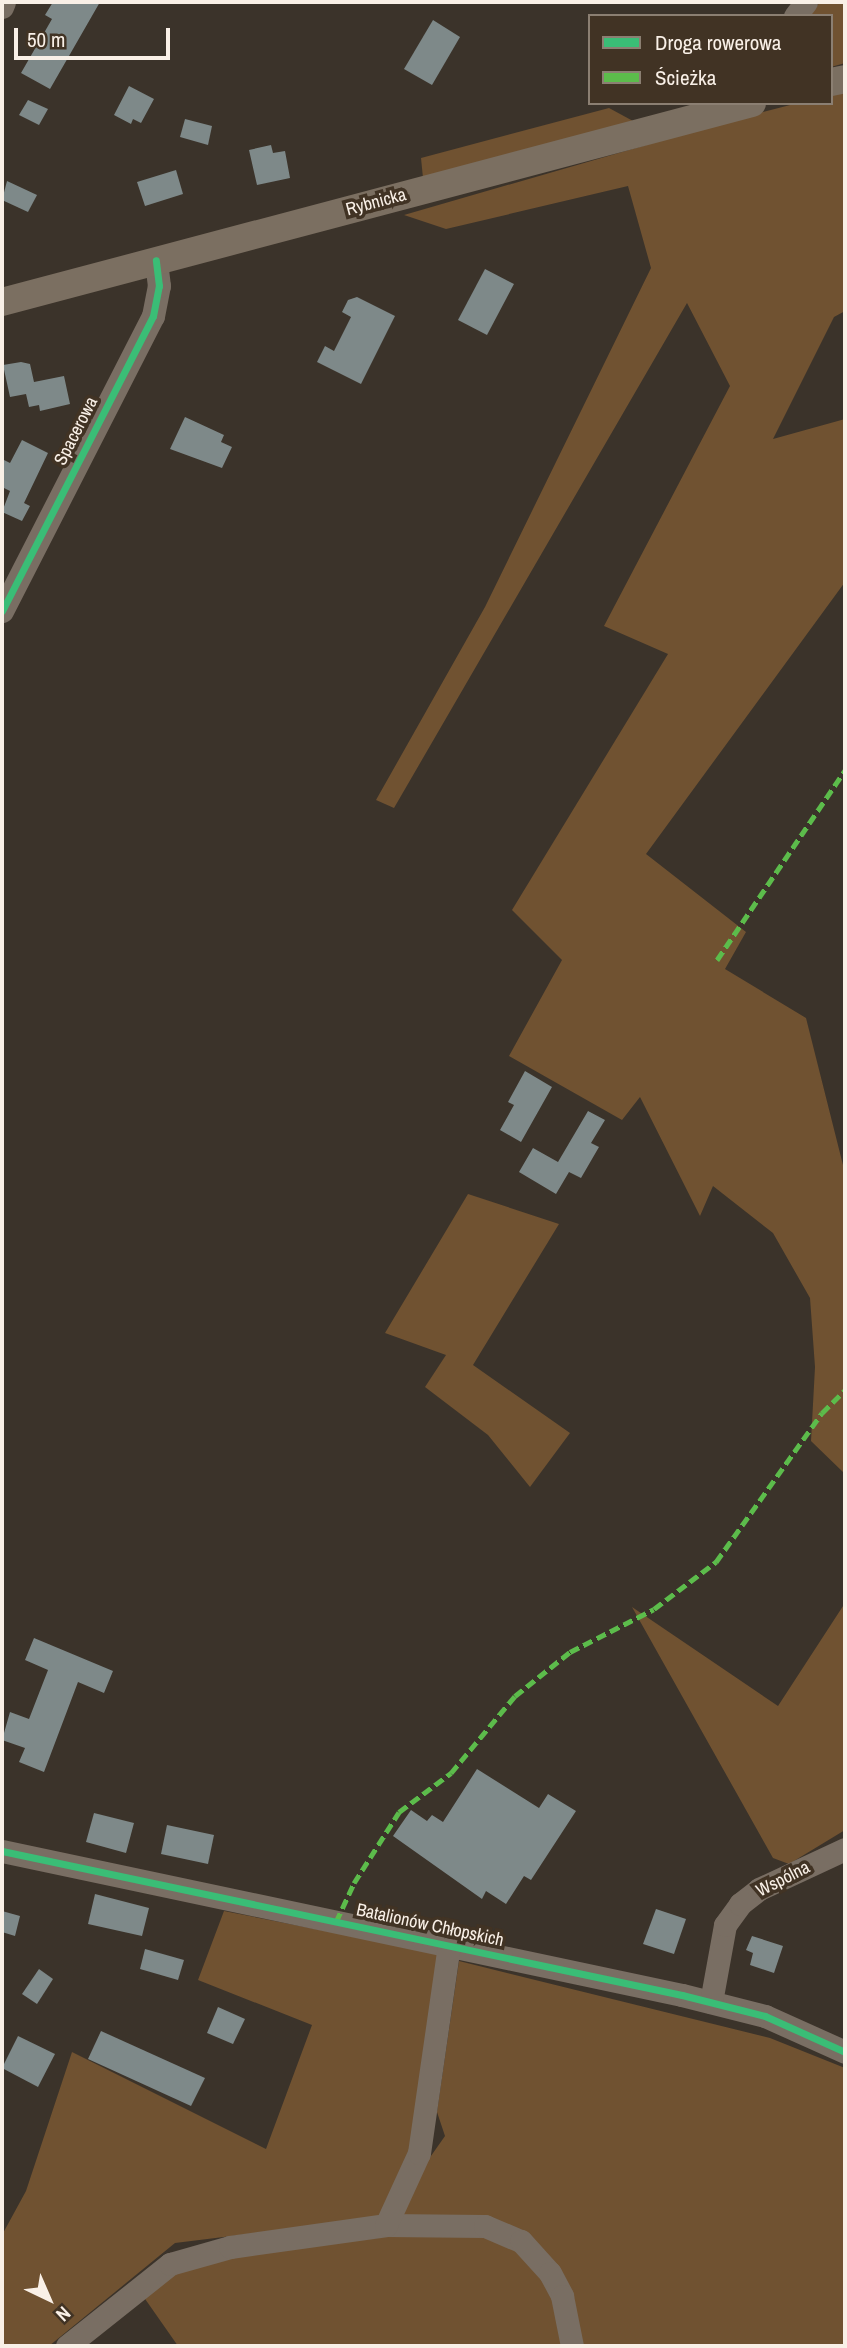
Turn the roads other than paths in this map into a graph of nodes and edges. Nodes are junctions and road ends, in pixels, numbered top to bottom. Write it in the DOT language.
graph roads {
  1 [pos="4,2"];
  2 [pos="2,6"];
  3 [pos="741,105"];
  4 [pos="156,260"];
  5 [pos="2,302"];
  6 [pos="2,611"];
  7 [pos="845,1849"];
  8 [pos="2,1852"];
  9 [pos="449,1945"];
  10 [pos="711,2002"];
  11 [pos="845,2052"];
  12 [pos="386,2225"];
  13 [pos="67,2346"];
  14 [pos="572,2346"];
  1 -- 2 [label="street"];
  3 -- 4 [label="main road, Rybnicka"];
  4 -- 5 [label="main road, Rybnicka"];
  4 -- 6 [label="street, Spacerowa"];
  7 -- 10 [label="street, Wspólna"];
  8 -- 9 [label="street, Batalionów Chłopskich"];
  9 -- 10 [label="street, Batalionów Chłopskich"];
  9 -- 12 [label="street"];
  10 -- 11 [label="street, Batalionów Chłopskich"];
  12 -- 13 [label="street"];
  12 -- 14 [label="street"];
}
